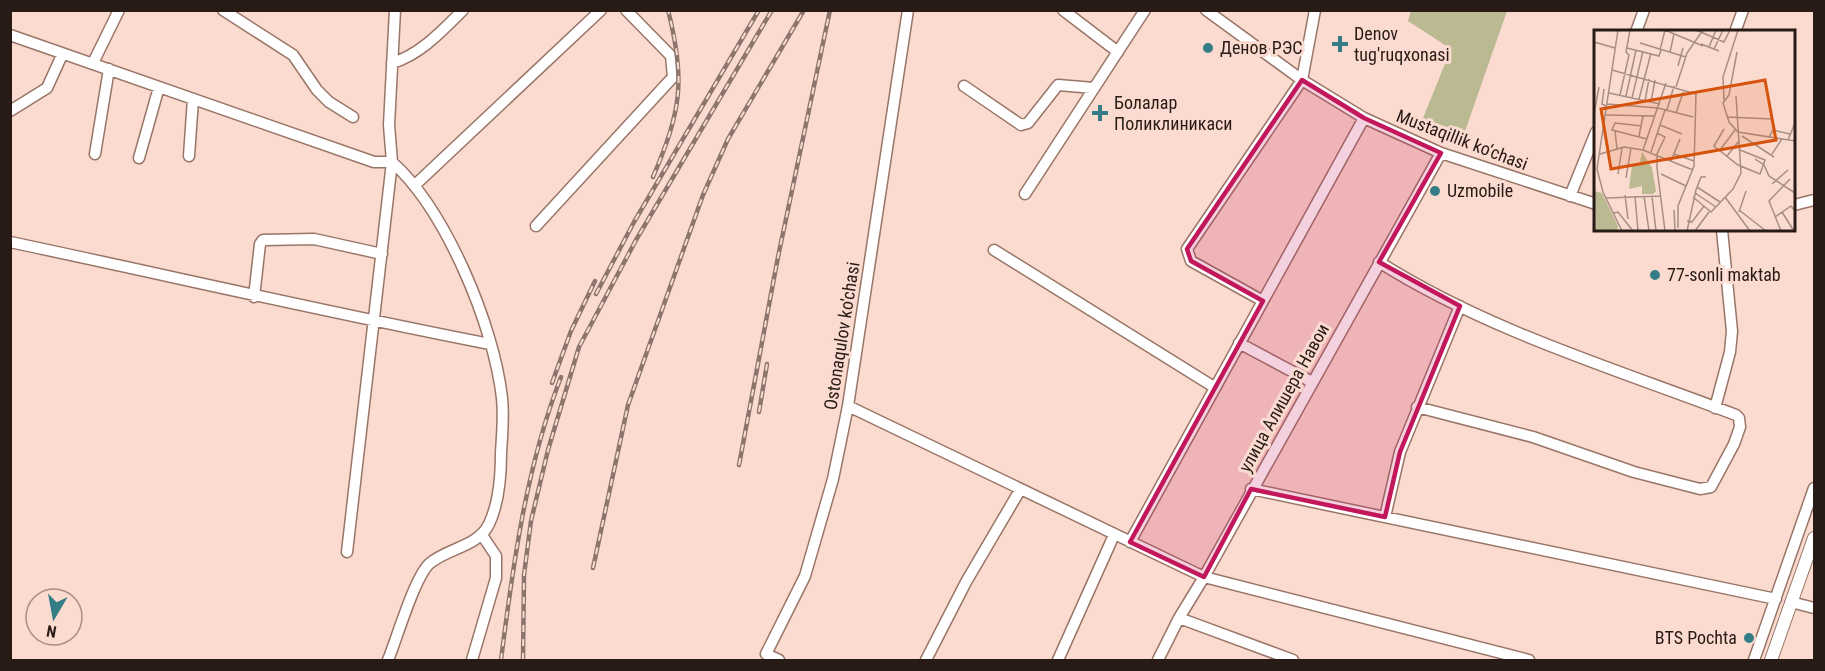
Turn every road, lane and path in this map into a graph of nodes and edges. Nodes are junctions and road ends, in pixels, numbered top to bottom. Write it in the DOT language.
graph roads {
  1 [pos="119,10"];
  2 [pos="223,10"];
  3 [pos="395,10"];
  4 [pos="464,10"];
  5 [pos="601,10"];
  6 [pos="626,10"];
  7 [pos="908,10"];
  8 [pos="1063,10"];
  9 [pos="1145,10"];
  10 [pos="1206,10"];
  11 [pos="1315,10"];
  12 [pos="1644,10"];
  13 [pos="1743,10"];
  14 [pos="1637,30"];
  15 [pos="1736,30"];
  16 [pos="10,35"];
  17 [pos="1118,52"];
  18 [pos="62,55"];
  19 [pos="93,63"];
  20 [pos="392,63"];
  21 [pos="109,69"];
  22 [pos="1302,80"];
  23 [pos="964,86"];
  24 [pos="159,87"];
  25 [pos="1094,88"];
  26 [pos="193,99"];
  27 [pos="10,111"];
  28 [pos="353,117"];
  29 [pos="1364,118"];
  30 [pos="1594,137"];
  31 [pos="1441,153"];
  32 [pos="95,154"];
  33 [pos="189,156"];
  34 [pos="139,158"];
  35 [pos="392,162"];
  36 [pos="415,185"];
  37 [pos="1025,194"];
  38 [pos="1570,196"];
  39 [pos="1815,200"];
  40 [pos="1594,203"];
  41 [pos="1795,205"];
  42 [pos="536,226"];
  43 [pos="1722,231"];
  44 [pos="10,242"];
  45 [pos="994,250"];
  46 [pos="382,254"];
  47 [pos="1379,262"];
  48 [pos="254,297"];
  49 [pos="1263,301"];
  50 [pos="1460,306"];
  51 [pos="375,322"];
  52 [pos="1239,343"];
  53 [pos="490,344"];
  54 [pos="1312,382"];
  55 [pos="1214,387"];
  56 [pos="848,406"];
  57 [pos="1417,407"];
  58 [pos="1715,408"];
  59 [pos="1815,488"];
  60 [pos="1251,489"];
  61 [pos="1020,490"];
  62 [pos="1385,517"];
  63 [pos="482,535"];
  64 [pos="1114,535"];
  65 [pos="1815,538"];
  66 [pos="1130,542"];
  67 [pos="347,552"];
  68 [pos="1204,577"];
  69 [pos="1776,599"];
  70 [pos="1791,602"];
  71 [pos="1815,608"];
  72 [pos="1179,618"];
  73 [pos="1268,656"];
  74 [pos="388,660"];
  75 [pos="472,660"];
  76 [pos="779,660"];
  77 [pos="926,660"];
  78 [pos="1058,660"];
  79 [pos="1158,660"];
  80 [pos="1293,660"];
  81 [pos="1529,660"];
  82 [pos="1754,660"];
  83 [pos="1771,660"];
  1 -- 19 [label="street"];
  2 -- 28 [label="street"];
  3 -- 20 [label="street"];
  4 -- 20 [label="street"];
  5 -- 36 [label="street"];
  6 -- 42 [label="street"];
  7 -- 56 [label="street, Ostonaqulov ko'chasi"];
  8 -- 17 [label="street"];
  9 -- 17 [label="street"];
  10 -- 22 [label="street, Mustaqillik ko‘chasi"];
  11 -- 22 [label="street"];
  12 -- 14 [label="street"];
  13 -- 15 [label="street"];
  16 -- 18 [label="street"];
  17 -- 25 [label="street"];
  18 -- 19 [label="street"];
  18 -- 27 [label="street"];
  19 -- 21 [label="street"];
  20 -- 35 [label="street"];
  21 -- 24 [label="street"];
  21 -- 32 [label="street"];
  22 -- 29 [label="street, Mustaqillik ko‘chasi"];
  22 -- 49 [label="street"];
  23 -- 25 [label="street"];
  24 -- 26 [label="street"];
  24 -- 34 [label="street"];
  25 -- 37 [label="street"];
  26 -- 33 [label="street"];
  26 -- 35 [label="street"];
  29 -- 31 [label="street, Mustaqillik ko‘chasi"];
  29 -- 49 [label="street"];
  30 -- 38 [label="street"];
  31 -- 38 [label="street, Mustaqillik ko‘chasi"];
  31 -- 47 [label="street, улица Алишера Навои"];
  35 -- 36 [label="street"];
  35 -- 46 [label="street"];
  36 -- 53 [label="street"];
  38 -- 40 [label="street, Mustaqillik ko‘chasi"];
  39 -- 41 [label="street"];
  43 -- 58 [label="street"];
  44 -- 48 [label="street"];
  45 -- 55 [label="street"];
  46 -- 48 [label="street"];
  46 -- 51 [label="street"];
  47 -- 50 [label="street"];
  47 -- 54 [label="street, улица Алишера Навои"];
  48 -- 51 [label="street"];
  49 -- 52 [label="street"];
  50 -- 57 [label="street"];
  50 -- 58 [label="street"];
  51 -- 53 [label="street"];
  51 -- 67 [label="street"];
  52 -- 54 [label="street"];
  52 -- 55 [label="street"];
  53 -- 63 [label="street"];
  54 -- 60 [label="street, улица Алишера Навои"];
  55 -- 66 [label="street"];
  56 -- 61 [label="street"];
  56 -- 76 [label="street, Ostonaqulov ko'chasi"];
  57 -- 58 [label="street"];
  57 -- 62 [label="street"];
  59 -- 69 [label="street"];
  60 -- 62 [label="street"];
  60 -- 68 [label="street, улица Алишера Навои"];
  61 -- 64 [label="street"];
  61 -- 77 [label="street"];
  62 -- 69 [label="street"];
  63 -- 74 [label="street"];
  63 -- 75 [label="street"];
  64 -- 66 [label="street"];
  64 -- 78 [label="street"];
  65 -- 70 [label="main road"];
  66 -- 68 [label="street"];
  68 -- 72 [label="street, улица Алишера Навои"];
  68 -- 81 [label="street"];
  69 -- 82 [label="street"];
  70 -- 71 [label="street"];
  70 -- 83 [label="main road"];
  72 -- 73 [label="street"];
  72 -- 79 [label="street, улица Алишера Навои"];
  73 -- 80 [label="street"];
}
